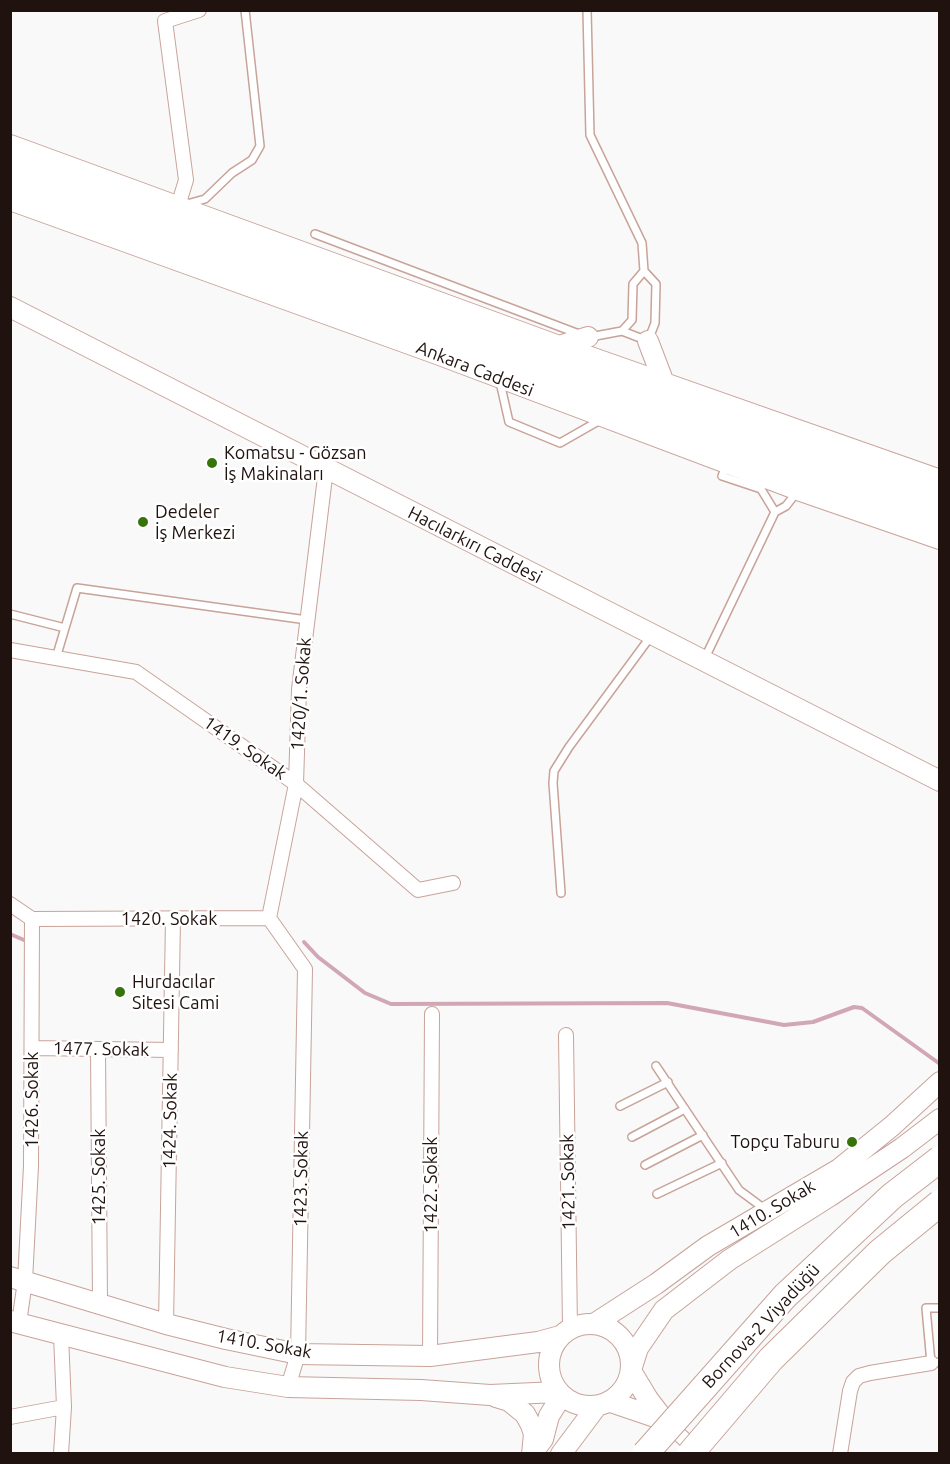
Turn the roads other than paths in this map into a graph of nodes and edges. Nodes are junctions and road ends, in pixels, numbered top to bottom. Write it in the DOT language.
graph roads {
  1 [pos="199,10"];
  2 [pos="245,10"];
  3 [pos="587,10"];
  4 [pos="10,145"];
  5 [pos="10,163"];
  6 [pos="10,183"];
  7 [pos="10,200"];
  8 [pos="178,206"];
  9 [pos="145,212"];
  10 [pos="315,234"];
  11 [pos="330,261"];
  12 [pos="644,271"];
  13 [pos="10,307"];
  14 [pos="622,331"];
  15 [pos="588,337"];
  16 [pos="648,341"];
  17 [pos="559,346"];
  18 [pos="437,354"];
  19 [pos="500,378"];
  20 [pos="664,383"];
  21 [pos="601,407"];
  22 [pos="728,463"];
  23 [pos="326,469"];
  24 [pos="939,480"];
  25 [pos="798,490"];
  26 [pos="939,501"];
  27 [pos="776,512"];
  28 [pos="939,520"];
  29 [pos="939,539"];
  30 [pos="10,614"];
  31 [pos="307,620"];
  32 [pos="65,628"];
  33 [pos="652,636"];
  34 [pos="10,650"];
  35 [pos="56,658"];
  36 [pos="703,662"];
  37 [pos="939,782"];
  38 [pos="296,784"];
  39 [pos="453,883"];
  40 [pos="561,892"];
  41 [pos="10,904"];
  42 [pos="269,918"];
  43 [pos="32,919"];
  44 [pos="173,919"];
  45 [pos="432,1014"];
  46 [pos="566,1035"];
  47 [pos="32,1048"];
  48 [pos="98,1049"];
  49 [pos="171,1050"];
  50 [pos="656,1066"];
  51 [pos="668,1082"];
  52 [pos="939,1082"];
  53 [pos="620,1106"];
  54 [pos="686,1109"];
  55 [pos="939,1119"];
  56 [pos="703,1135"];
  57 [pos="632,1137"];
  58 [pos="939,1159"];
  59 [pos="722,1163"];
  60 [pos="645,1165"];
  61 [pos="657,1194"];
  62 [pos="939,1203"];
  63 [pos="768,1212"];
  64 [pos="18,1279"];
  65 [pos="100,1304"];
  66 [pos="939,1308"];
  67 [pos="15,1322"];
  68 [pos="166,1324"];
  69 [pos="594,1324"];
  70 [pos="565,1333"];
  71 [pos="61,1335"];
  72 [pos="298,1353"];
  73 [pos="430,1356"];
  74 [pos="935,1363"];
  75 [pos="632,1369"];
  76 [pos="288,1387"];
  77 [pos="560,1393"];
  78 [pos="490,1395"];
  79 [pos="604,1404"];
  80 [pos="64,1407"];
  81 [pos="10,1418"];
  82 [pos="664,1420"];
  83 [pos="61,1454"];
  84 [pos="532,1454"];
  85 [pos="561,1454"];
  86 [pos="645,1454"];
  87 [pos="690,1454"];
  88 [pos="699,1454"];
  89 [pos="840,1454"];
  1 -- 8 [label="street"];
  2 -- 8 [label="lane"];
  3 -- 12 [label="lane"];
  4 -- 8 [label="street"];
  5 -- 9 [label="highway, Ankara Caddesi"];
  6 -- 21 [label="highway, Ankara Caddesi"];
  7 -- 18 [label="street, Ankara Caddesi"];
  8 -- 11 [label="street"];
  9 -- 11 [label="highway"];
  9 -- 26 [label="highway, Ankara Caddesi"];
  10 -- 15 [label="lane"];
  11 -- 17 [label="street"];
  12 -- 14 [label="lane"];
  12 -- 16 [label="lane"];
  13 -- 23 [label="street, Hacılarkırı Caddesi"];
  14 -- 15 [label="lane"];
  14 -- 16 [label="lane"];
  15 -- 17 [label="street"];
  16 -- 20 [label="street"];
  17 -- 20 [label="street"];
  18 -- 19 [label="street, Ankara Caddesi"];
  18 -- 21 [label="highway"];
  19 -- 21 [label="street, Ankara Caddesi"];
  19 -- 21 [label="lane"];
  20 -- 24 [label="street"];
  21 -- 22 [label="street, Ankara Caddesi"];
  21 -- 28 [label="highway, Ankara Caddesi"];
  22 -- 25 [label="street, Ankara Caddesi"];
  22 -- 27 [label="lane"];
  23 -- 31 [label="street, 1420/1. Sokak"];
  23 -- 33 [label="street, Hacılarkırı Caddesi"];
  25 -- 27 [label="lane"];
  25 -- 29 [label="street, Ankara Caddesi"];
  27 -- 36 [label="lane"];
  30 -- 32 [label="lane"];
  31 -- 32 [label="lane"];
  31 -- 38 [label="street, 1420/1. Sokak"];
  32 -- 35 [label="lane"];
  33 -- 36 [label="street, Hacılarkırı Caddesi"];
  33 -- 40 [label="lane"];
  34 -- 35 [label="street, 1419. Sokak"];
  35 -- 38 [label="street, 1419. Sokak"];
  36 -- 37 [label="street, Hacılarkırı Caddesi"];
  38 -- 39 [label="street, 1419. Sokak"];
  38 -- 42 [label="street, 1420/1. Sokak"];
  41 -- 43 [label="street"];
  42 -- 44 [label="street, 1420. Sokak"];
  42 -- 72 [label="street, 1423. Sokak"];
  43 -- 44 [label="street, 1420. Sokak"];
  43 -- 47 [label="street, 1426. Sokak"];
  44 -- 49 [label="street, 1424. Sokak"];
  45 -- 73 [label="street, 1422. Sokak"];
  46 -- 70 [label="street, 1421. Sokak"];
  47 -- 48 [label="street, 1477. Sokak"];
  47 -- 64 [label="street, 1426. Sokak"];
  48 -- 49 [label="street, 1477. Sokak"];
  48 -- 65 [label="street, 1425. Sokak"];
  49 -- 68 [label="street, 1424. Sokak"];
  50 -- 51 [label="lane"];
  51 -- 53 [label="lane"];
  51 -- 54 [label="lane"];
  52 -- 63 [label="street, 1410. Sokak"];
  54 -- 56 [label="lane"];
  54 -- 57 [label="lane"];
  55 -- 75 [label="street, 1410. Sokak"];
  56 -- 59 [label="lane"];
  56 -- 60 [label="lane"];
  58 -- 86 [label="highway, Bornova-2 Viyadüğü, bridge"];
  59 -- 61 [label="lane"];
  59 -- 63 [label="lane"];
  62 -- 87 [label="highway, Bornova-2 Viyadüğü, bridge"];
  63 -- 69 [label="street, 1410. Sokak"];
  64 -- 65 [label="street, 1410. Sokak"];
  64 -- 67 [label="street, 1426. Sokak"];
  65 -- 68 [label="street, 1410. Sokak"];
  66 -- 74 [label="lane"];
  67 -- 71 [label="street, 1410. Sokak"];
  68 -- 72 [label="street, 1410. Sokak"];
  69 -- 70 [label="street"];
  69 -- 75 [label="street"];
  70 -- 73 [label="street, 1410. Sokak"];
  70 -- 77 [label="street"];
  71 -- 76 [label="street, 1410. Sokak"];
  71 -- 80 [label="street"];
  72 -- 73 [label="street, 1410. Sokak"];
  72 -- 76 [label="street, 1423. Sokak"];
  74 -- 89 [label="street"];
  75 -- 79 [label="street"];
  75 -- 82 [label="street"];
  76 -- 78 [label="street, 1410. Sokak"];
  77 -- 78 [label="street, 1410. Sokak"];
  77 -- 79 [label="street"];
  77 -- 84 [label="street"];
  78 -- 84 [label="street"];
  79 -- 82 [label="street"];
  79 -- 85 [label="street"];
  80 -- 81 [label="street"];
  80 -- 83 [label="street"];
  82 -- 88 [label="street"];
}
